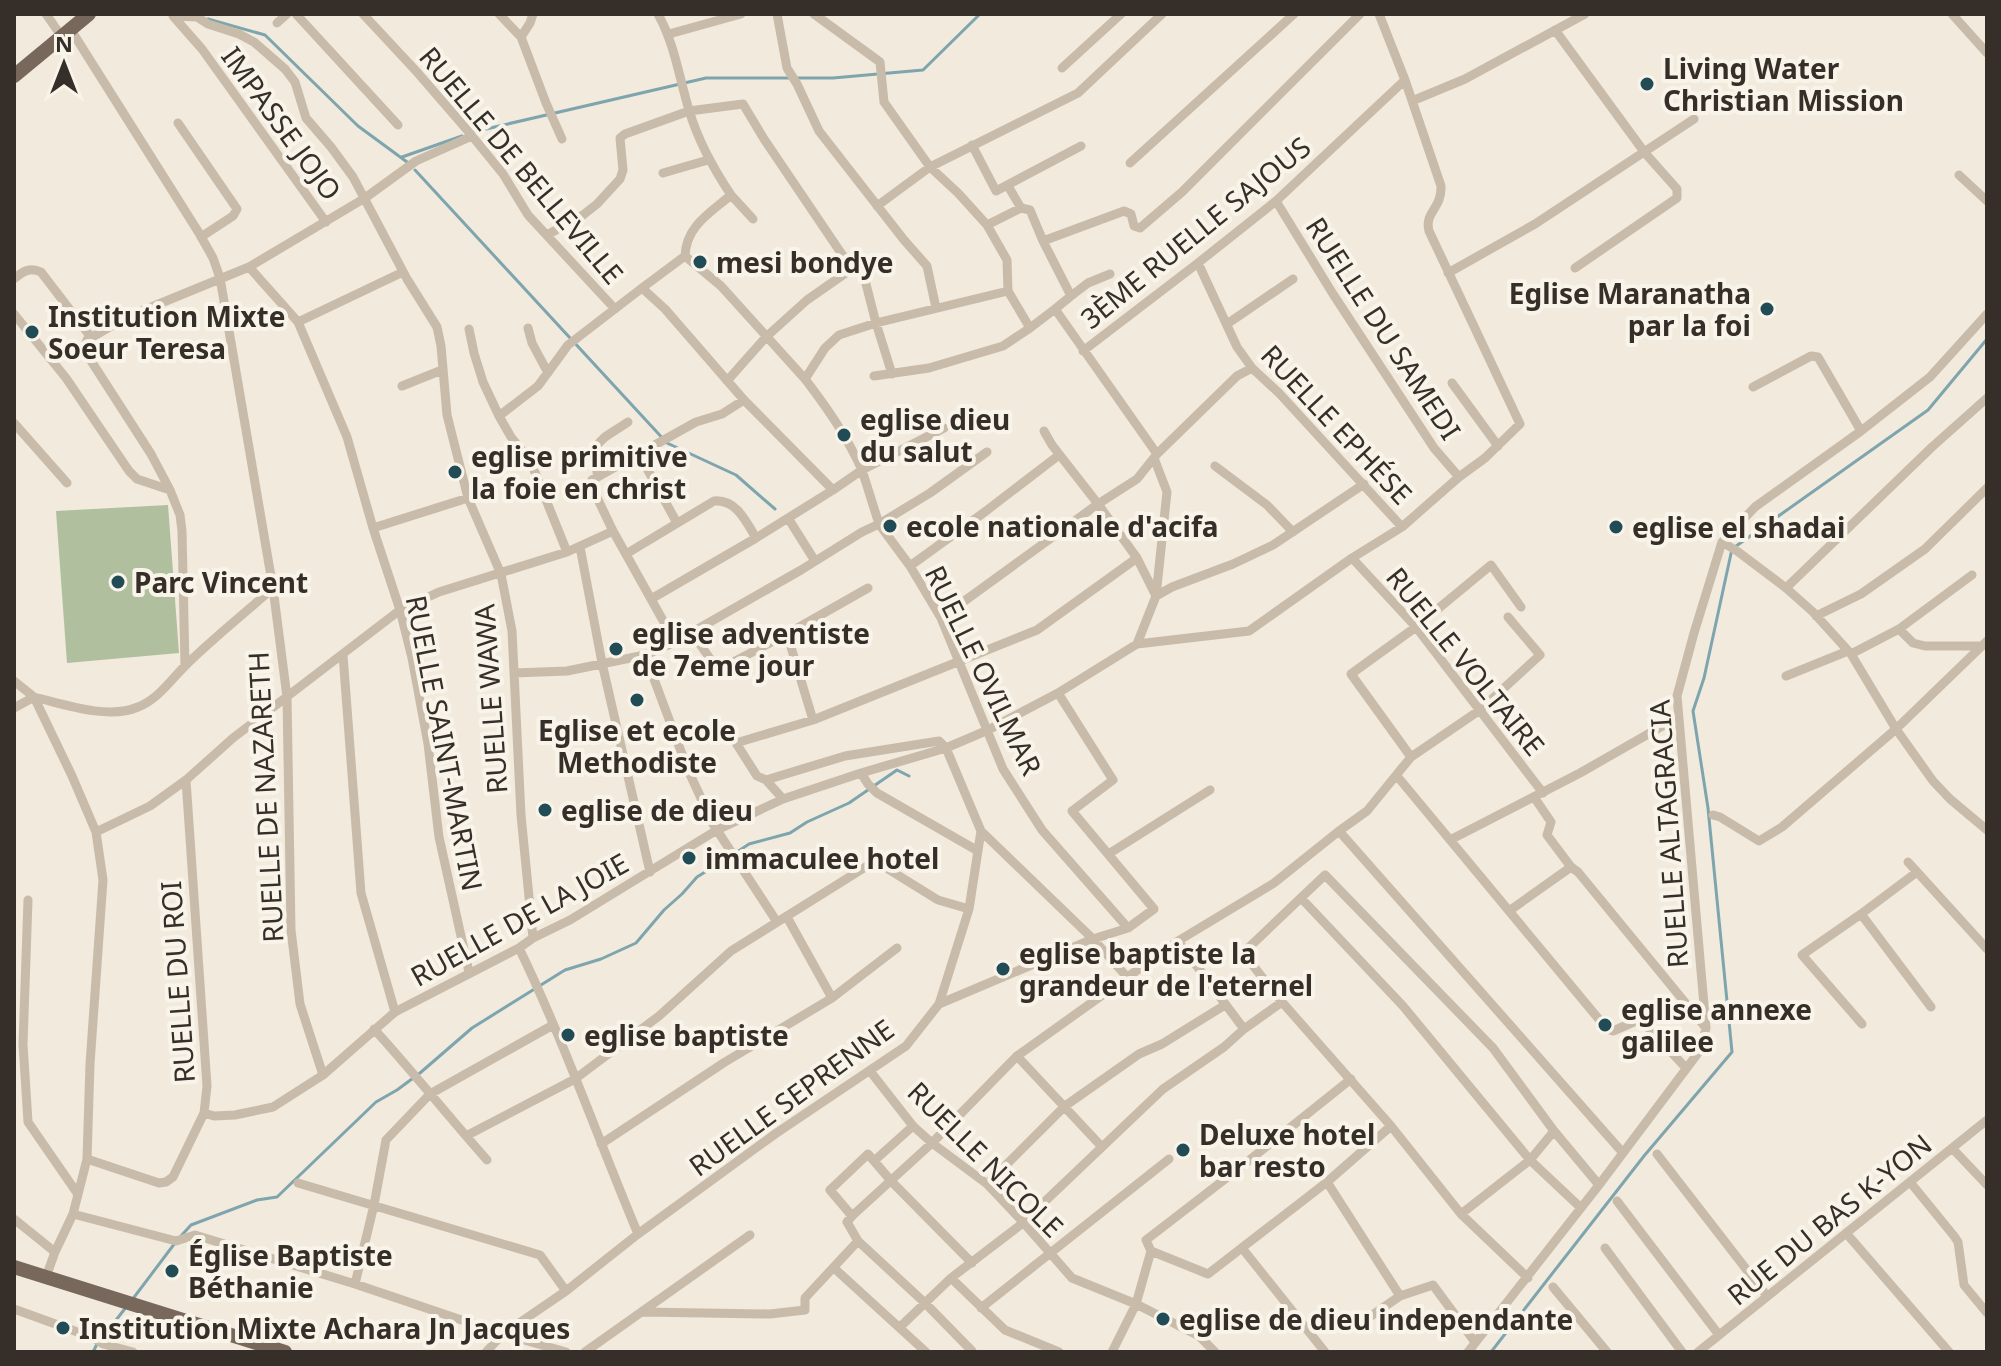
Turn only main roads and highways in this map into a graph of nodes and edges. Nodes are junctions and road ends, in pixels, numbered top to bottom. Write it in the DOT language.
graph roads {
  1 [pos="89,14"];
  2 [pos="16,72"];
  3 [pos="14,1267"];
  4 [pos="285,1352"];
  1 -- 2 [label="main road"];
  3 -- 4 [label="main road"];
}
